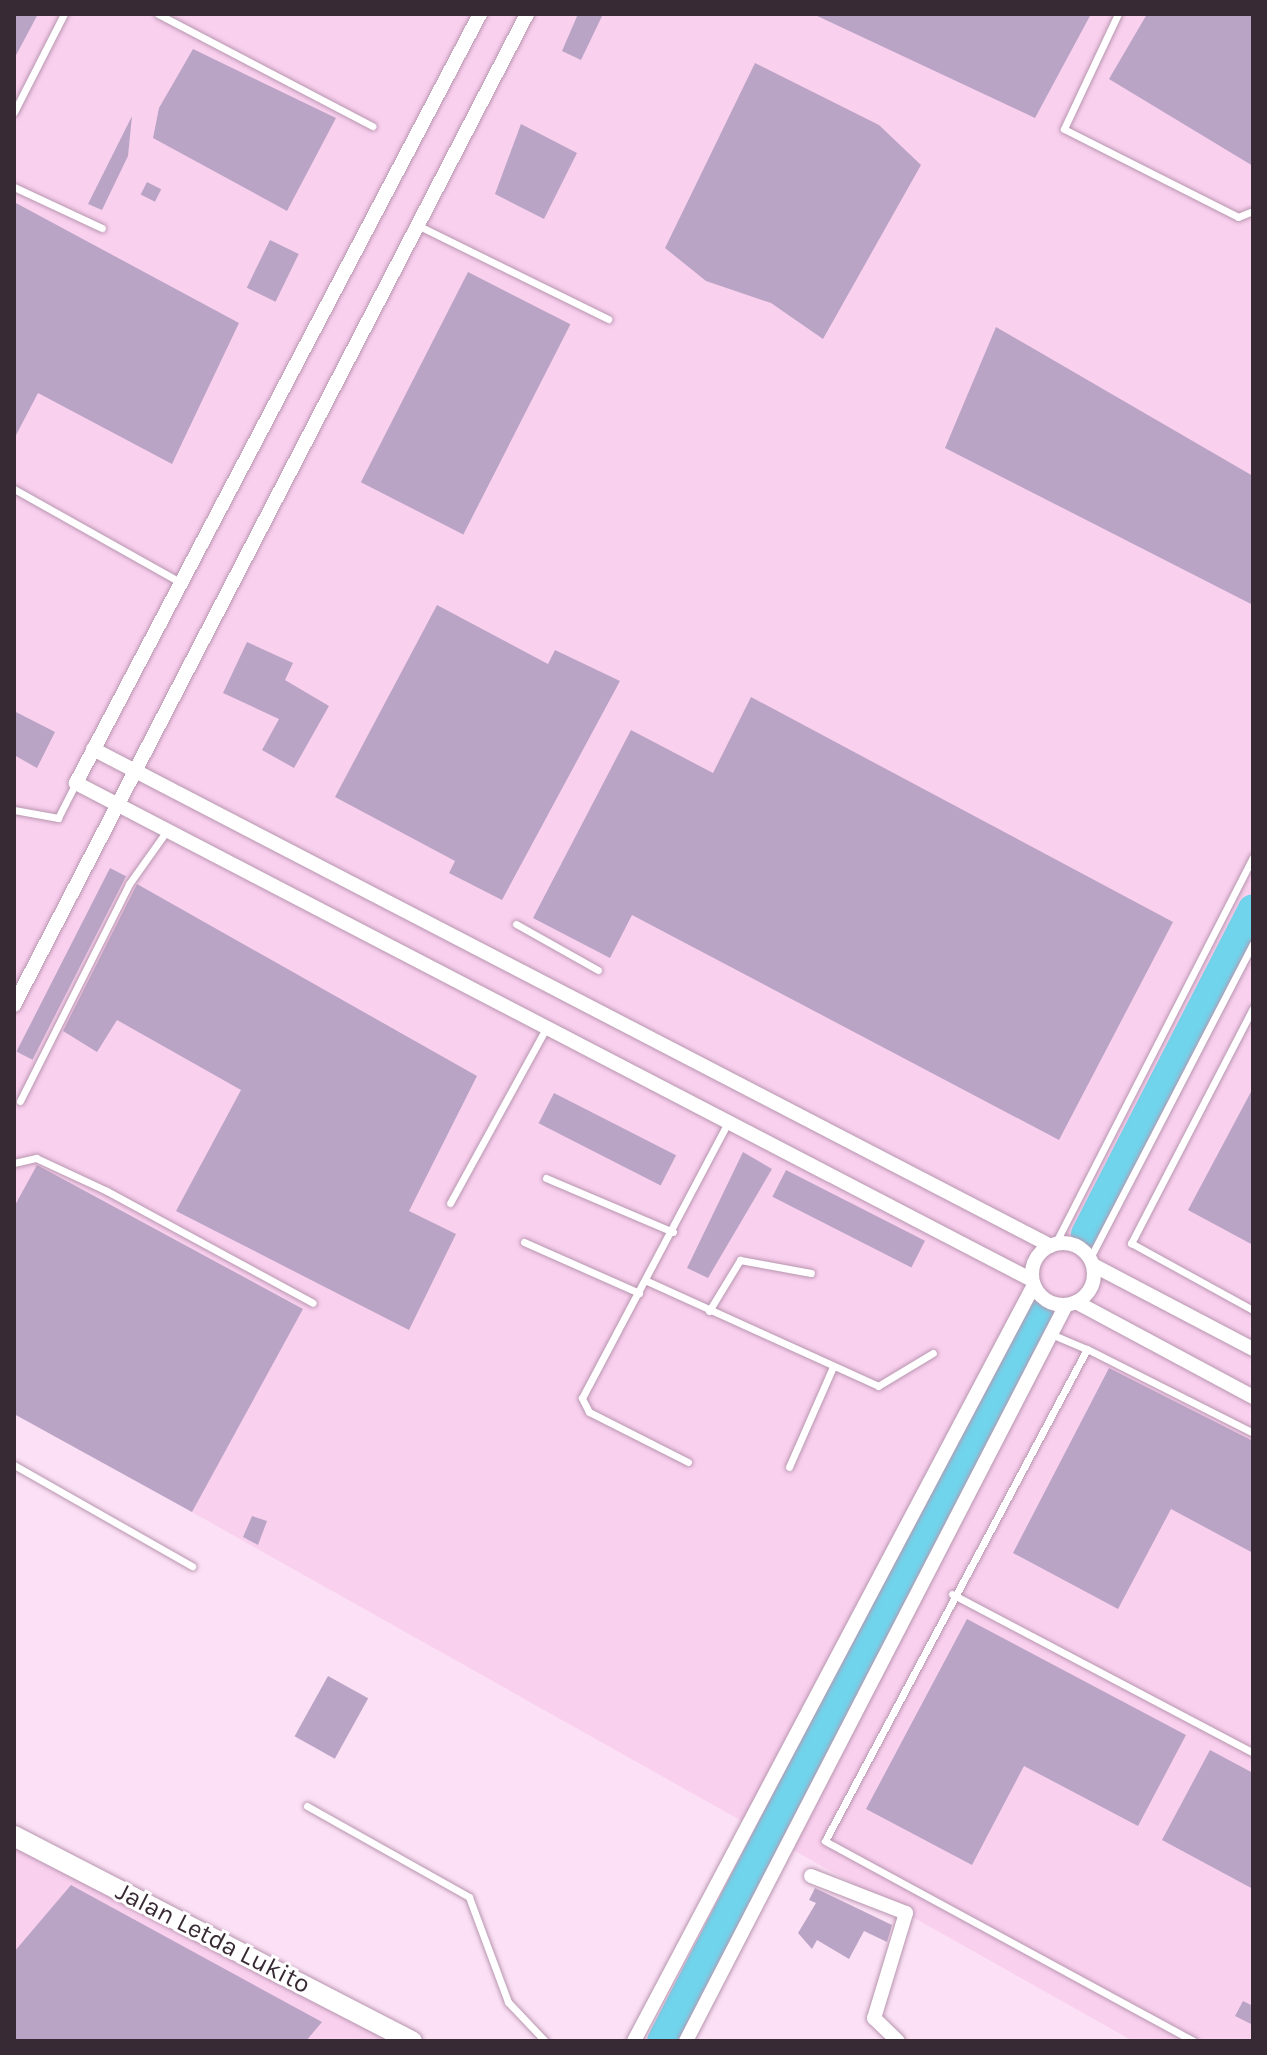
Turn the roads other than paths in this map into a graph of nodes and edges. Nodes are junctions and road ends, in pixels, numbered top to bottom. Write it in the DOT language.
graph roads {
  1 [pos="64,14"];
  2 [pos="158,14"];
  3 [pos="480,14"];
  4 [pos="527,14"];
  5 [pos="1118,14"];
  6 [pos="14,112"];
  7 [pos="372,126"];
  8 [pos="14,187"];
  9 [pos="1253,211"];
  10 [pos="417,225"];
  11 [pos="102,228"];
  12 [pos="608,319"];
  13 [pos="14,489"];
  14 [pos="184,585"];
  15 [pos="93,749"];
  16 [pos="133,771"];
  17 [pos="76,783"];
  18 [pos="115,805"];
  19 [pos="14,810"];
  20 [pos="166,832"];
  21 [pos="1253,857"];
  22 [pos="516,924"];
  23 [pos="1253,943"];
  24 [pos="598,970"];
  25 [pos="14,1005"];
  26 [pos="1253,1008"];
  27 [pos="545,1030"];
  28 [pos="20,1101"];
  29 [pos="728,1122"];
  30 [pos="14,1163"];
  31 [pos="546,1178"];
  32 [pos="450,1203"];
  33 [pos="673,1232"];
  34 [pos="524,1242"];
  35 [pos="1053,1245"];
  36 [pos="1091,1261"];
  37 [pos="811,1273"];
  38 [pos="647,1281"];
  39 [pos="1033,1282"];
  40 [pos="639,1293"];
  41 [pos="313,1303"];
  42 [pos="1071,1304"];
  43 [pos="1253,1310"];
  44 [pos="709,1311"];
  45 [pos="1051,1334"];
  46 [pos="1087,1349"];
  47 [pos="1253,1349"];
  48 [pos="933,1353"];
  49 [pos="833,1367"];
  50 [pos="1253,1397"];
  51 [pos="1253,1433"];
  52 [pos="688,1462"];
  53 [pos="14,1465"];
  54 [pos="789,1467"];
  55 [pos="192,1566"];
  56 [pos="952,1594"];
  57 [pos="1253,1753"];
  58 [pos="307,1806"];
  59 [pos="14,1836"];
  60 [pos="811,1876"];
  61 [pos="412,2041"];
  62 [pos="545,2041"];
  63 [pos="634,2041"];
  64 [pos="686,2041"];
  65 [pos="898,2041"];
  66 [pos="1194,2041"];
  1 -- 6 [label="lane"];
  2 -- 7 [label="lane"];
  3 -- 14 [label="street"];
  4 -- 10 [label="street"];
  5 -- 9 [label="lane"];
  8 -- 11 [label="lane"];
  10 -- 12 [label="lane"];
  10 -- 16 [label="street"];
  13 -- 14 [label="lane"];
  14 -- 15 [label="street"];
  15 -- 16 [label="street"];
  15 -- 17 [label="street"];
  16 -- 18 [label="street"];
  16 -- 35 [label="street"];
  17 -- 18 [label="street"];
  17 -- 19 [label="lane"];
  18 -- 20 [label="street"];
  18 -- 25 [label="street"];
  20 -- 27 [label="street"];
  20 -- 28 [label="lane"];
  21 -- 35 [label="lane"];
  22 -- 24 [label="lane"];
  23 -- 36 [label="lane"];
  26 -- 43 [label="lane"];
  27 -- 29 [label="street"];
  27 -- 32 [label="lane"];
  29 -- 33 [label="lane"];
  29 -- 39 [label="street"];
  30 -- 41 [label="lane"];
  31 -- 33 [label="lane"];
  33 -- 38 [label="lane"];
  34 -- 40 [label="lane"];
  35 -- 36 [label="street"];
  35 -- 39 [label="street"];
  36 -- 42 [label="street"];
  36 -- 47 [label="street"];
  37 -- 44 [label="lane"];
  38 -- 40 [label="lane"];
  38 -- 44 [label="lane"];
  39 -- 42 [label="street"];
  39 -- 63 [label="street"];
  40 -- 52 [label="lane"];
  42 -- 45 [label="street"];
  42 -- 50 [label="street"];
  44 -- 49 [label="lane"];
  45 -- 46 [label="lane"];
  45 -- 64 [label="street"];
  46 -- 51 [label="lane"];
  46 -- 56 [label="lane"];
  48 -- 49 [label="lane"];
  49 -- 54 [label="lane"];
  53 -- 55 [label="lane"];
  56 -- 57 [label="lane"];
  56 -- 66 [label="lane"];
  58 -- 62 [label="lane"];
  59 -- 61 [label="street, Jalan Letda Lukito"];
  60 -- 65 [label="street"];
}
